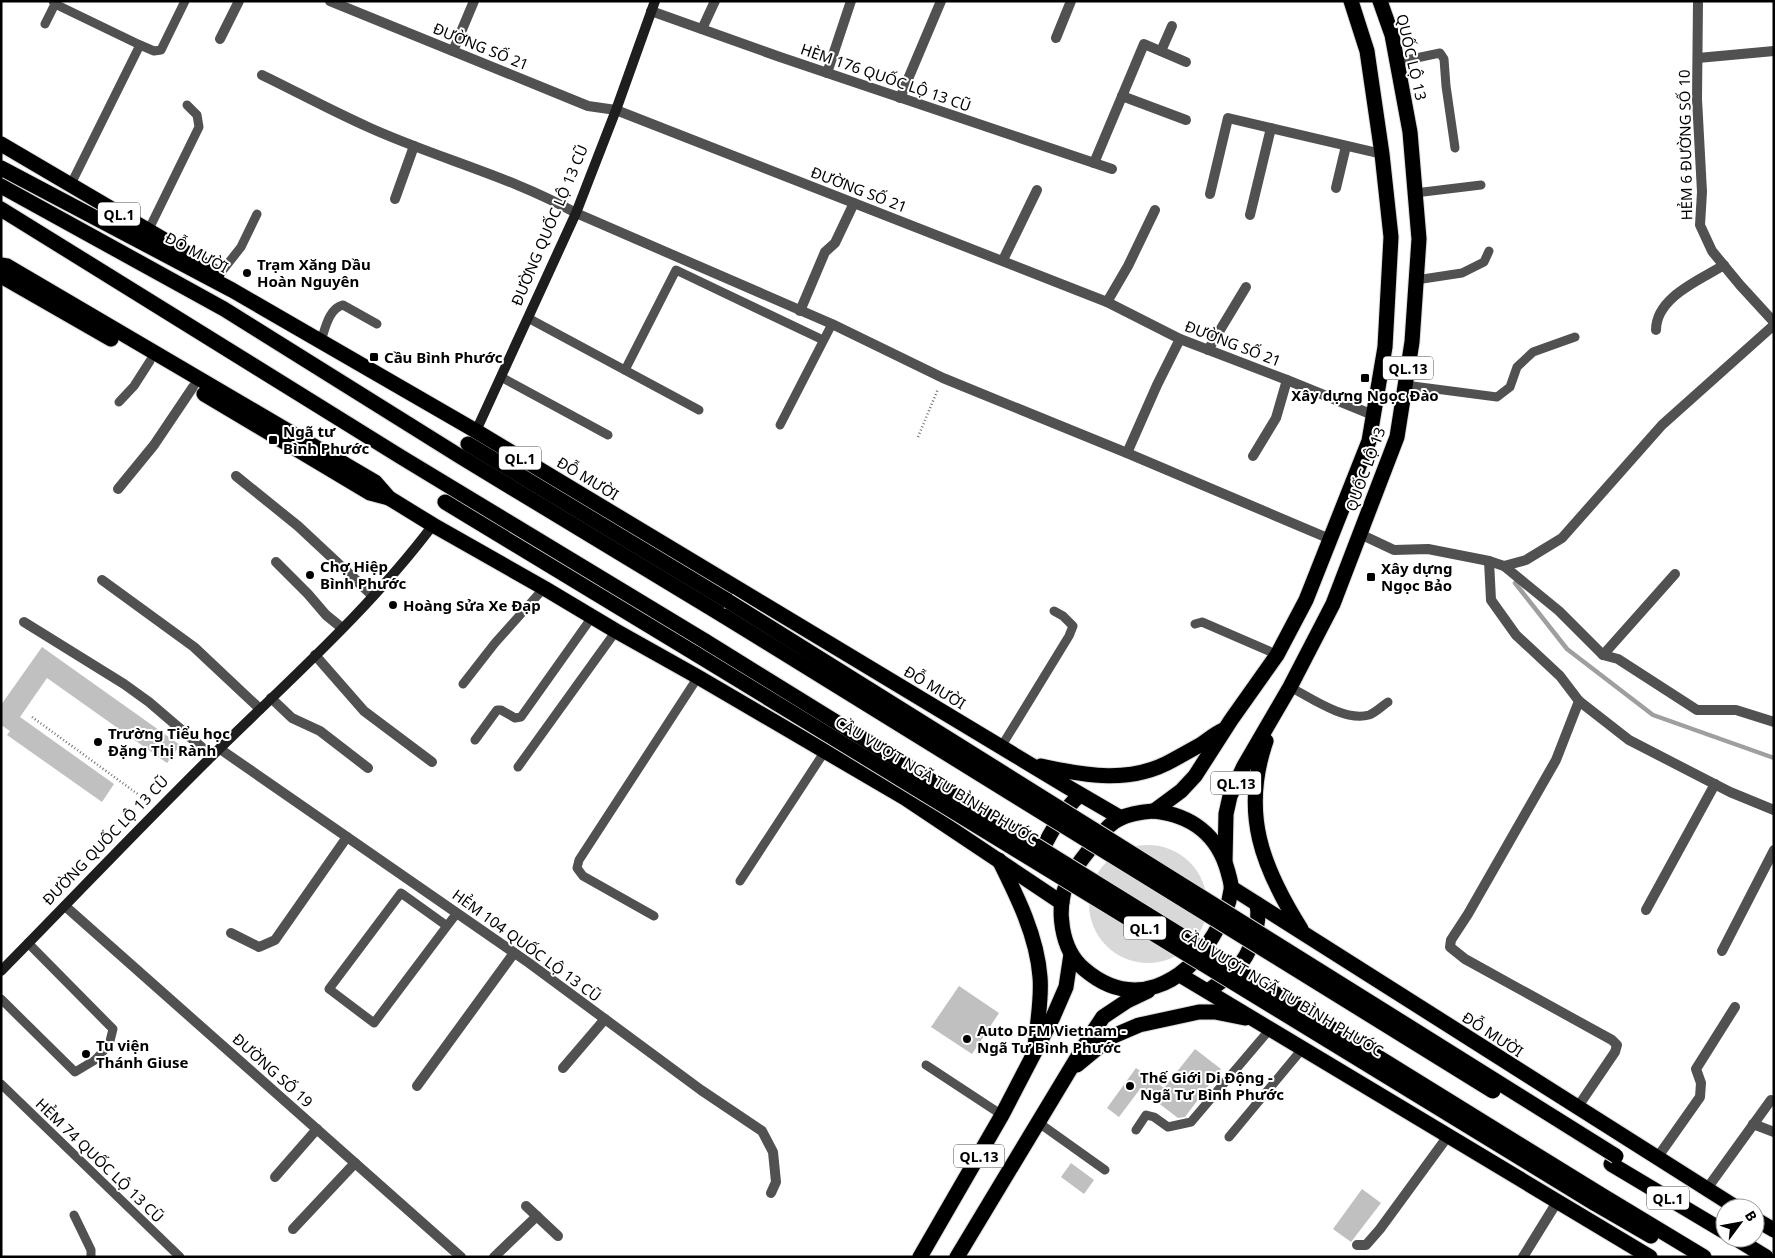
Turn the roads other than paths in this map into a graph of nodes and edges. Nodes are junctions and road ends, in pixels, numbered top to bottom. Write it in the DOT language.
graph roads {
  1 [pos="185,1"];
  2 [pos="239,1"];
  3 [pos="330,1"];
  4 [pos="474,1"];
  5 [pos="715,1"];
  6 [pos="851,1"];
  7 [pos="941,1"];
  8 [pos="1071,1"];
  9 [pos="1351,1"];
  10 [pos="1380,1"];
  11 [pos="1698,1"];
  12 [pos="54,3"];
  13 [pos="653,6"];
  14 [pos="45,24"];
  15 [pos="1172,26"];
  16 [pos="702,29"];
  17 [pos="1056,38"];
  18 [pos="220,39"];
  19 [pos="140,46"];
  20 [pos="453,51"];
  21 [pos="1161,51"];
  22 [pos="1774,51"];
  23 [pos="1698,58"];
  24 [pos="1186,62"];
  25 [pos="1397,62"];
  26 [pos="827,73"];
  27 [pos="262,75"];
  28 [pos="1122,96"];
  29 [pos="900,98"];
  30 [pos="188,105"];
  31 [pos="616,110"];
  32 [pos="1186,120"];
  33 [pos="1271,128"];
  34 [pos="1,144"];
  35 [pos="414,146"];
  36 [pos="1346,146"];
  37 [pos="1456,148"];
  38 [pos="1382,154"];
  39 [pos="1094,163"];
  40 [pos="1,168"];
  41 [pos="1112,169"];
  42 [pos="71,184"];
  43 [pos="1481,184"];
  44 [pos="1,186"];
  45 [pos="1336,188"];
  46 [pos="1037,190"];
  47 [pos="1415,193"];
  48 [pos="1210,194"];
  49 [pos="396,199"];
  50 [pos="854,203"];
  51 [pos="1,209"];
  52 [pos="1155,210"];
  53 [pos="576,213"];
  54 [pos="257,214"];
  55 [pos="1250,215"];
  56 [pos="148,231"];
  57 [pos="1489,251"];
  58 [pos="1003,260"];
  59 [pos="1,265"];
  60 [pos="1724,266"];
  61 [pos="1,276"];
  62 [pos="218,276"];
  63 [pos="1416,280"];
  64 [pos="1246,287"];
  65 [pos="232,290"];
  66 [pos="1107,302"];
  67 [pos="224,309"];
  68 [pos="800,310"];
  69 [pos="274,314"];
  70 [pos="528,318"];
  71 [pos="377,324"];
  72 [pos="832,324"];
  73 [pos="1774,324"];
  74 [pos="1656,330"];
  75 [pos="1575,338"];
  76 [pos="1180,339"];
  77 [pos="823,340"];
  78 [pos="321,341"];
  79 [pos="1208,350"];
  80 [pos="150,361"];
  81 [pos="625,370"];
  82 [pos="501,377"];
  83 [pos="1287,380"];
  84 [pos="1405,385"];
  85 [pos="193,387"];
  86 [pos="119,402"];
  87 [pos="699,410"];
  88 [pos="1373,416"];
  89 [pos="780,425"];
  90 [pos="476,431"];
  91 [pos="608,436"];
  92 [pos="465,451"];
  93 [pos="1127,453"];
  94 [pos="1253,456"];
  95 [pos="236,476"];
  96 [pos="452,488"];
  97 [pos="118,489"];
  98 [pos="389,498"];
  99 [pos="445,502"];
  100 [pos="432,525"];
  101 [pos="1360,534"];
  102 [pos="1328,543"];
  103 [pos="1488,561"];
  104 [pos="276,562"];
  105 [pos="1504,566"];
  106 [pos="1675,574"];
  107 [pos="102,580"];
  108 [pos="544,588"];
  109 [pos="373,596"];
  110 [pos="1054,611"];
  111 [pos="592,617"];
  112 [pos="24,622"];
  113 [pos="1195,624"];
  114 [pos="342,628"];
  115 [pos="616,632"];
  116 [pos="1269,651"];
  117 [pos="315,655"];
  118 [pos="1602,655"];
  119 [pos="698,677"];
  120 [pos="463,684"];
  121 [pos="1290,688"];
  122 [pos="271,698"];
  123 [pos="1579,701"];
  124 [pos="1388,702"];
  125 [pos="260,709"];
  126 [pos="1276,713"];
  127 [pos="1774,722"];
  128 [pos="1218,737"];
  129 [pos="475,740"];
  130 [pos="1001,747"];
  131 [pos="825,750"];
  132 [pos="216,752"];
  133 [pos="432,762"];
  134 [pos="1030,764"];
  135 [pos="518,767"];
  136 [pos="368,768"];
  137 [pos="1715,784"];
  138 [pos="1080,795"];
  139 [pos="1774,810"];
  140 [pos="1154,811"];
  141 [pos="1121,818"];
  142 [pos="347,837"];
  143 [pos="1774,850"];
  144 [pos="999,859"];
  145 [pos="1225,862"];
  146 [pos="740,881"];
  147 [pos="1038,886"];
  148 [pos="1232,888"];
  149 [pos="1062,903"];
  150 [pos="1257,904"];
  151 [pos="65,906"];
  152 [pos="1646,910"];
  153 [pos="457,913"];
  154 [pos="654,916"];
  155 [pos="447,926"];
  156 [pos="1303,932"];
  157 [pos="231,933"];
  158 [pos="28,943"];
  159 [pos="1722,951"];
  160 [pos="514,953"];
  161 [pos="1072,954"];
  162 [pos="1,971"];
  163 [pos="1180,974"];
  164 [pos="1156,987"];
  165 [pos="1208,991"];
  166 [pos="1,999"];
  167 [pos="1735,1007"];
  168 [pos="605,1020"];
  169 [pos="1265,1025"];
  170 [pos="1302,1048"];
  171 [pos="1034,1053"];
  172 [pos="926,1065"];
  173 [pos="563,1068"];
  174 [pos="1068,1072"];
  175 [pos="1,1084"];
  176 [pos="417,1086"];
  177 [pos="1771,1100"];
  178 [pos="1577,1108"];
  179 [pos="1002,1115"];
  180 [pos="1039,1122"];
  181 [pos="1754,1124"];
  182 [pos="316,1129"];
  183 [pos="1136,1130"];
  184 [pos="1774,1132"];
  185 [pos="1448,1136"];
  186 [pos="1229,1137"];
  187 [pos="1657,1158"];
  188 [pos="1614,1160"];
  189 [pos="355,1163"];
  190 [pos="1104,1170"];
  191 [pos="275,1177"];
  192 [pos="1706,1190"];
  193 [pos="771,1193"];
  194 [pos="1596,1198"];
  195 [pos="1720,1198"];
  196 [pos="1557,1202"];
  197 [pos="526,1206"];
  198 [pos="74,1215"];
  199 [pos="537,1216"];
  200 [pos="1715,1216"];
  201 [pos="1715,1226"];
  202 [pos="293,1229"];
  203 [pos="558,1236"];
  204 [pos="1357,1245"];
  205 [pos="1751,1248"];
  206 [pos="91,1257"];
  207 [pos="180,1257"];
  208 [pos="461,1257"];
  209 [pos="494,1257"];
  210 [pos="920,1257"];
  211 [pos="956,1257"];
  212 [pos="1523,1257"];
  213 [pos="1650,1257"];
  214 [pos="1685,1257"];
  215 [pos="1704,1257"];
  216 [pos="1766,1257"];
  1 -- 19 [label="lane"];
  2 -- 18 [label="street"];
  3 -- 20 [label="street, ĐƯỜNG SỐ 21"];
  4 -- 20 [label="street"];
  5 -- 16 [label="street"];
  6 -- 26 [label="street"];
  7 -- 29 [label="street"];
  8 -- 17 [label="street"];
  9 -- 38 [label="highway, QUỐC LỘ 13 / QL.13"];
  10 -- 25 [label="highway, QUỐC LỘ 13 / QL.13"];
  11 -- 23 [label="street, HẺM 6 ĐƯỜNG SỐ 10"];
  12 -- 14 [label="lane"];
  12 -- 19 [label="lane"];
  13 -- 16 [label="street, HÈM 176 QUỐC LỘ 13 CŨ"];
  13 -- 31 [label="street, ĐƯỜNG QUỐC LỘ 13 CŨ"];
  15 -- 21 [label="street"];
  16 -- 26 [label="street, HÈM 176 QUỐC LỘ 13 CŨ"];
  19 -- 42 [label="lane"];
  20 -- 31 [label="street, ĐƯỜNG SỐ 21"];
  21 -- 24 [label="street"];
  21 -- 28 [label="street"];
  22 -- 23 [label="street"];
  23 -- 60 [label="street, HẺM 6 ĐƯỜNG SỐ 10"];
  25 -- 37 [label="lane"];
  25 -- 47 [label="highway, QUỐC LỘ 13 / QL.13"];
  26 -- 29 [label="street, HÈM 176 QUỐC LỘ 13 CŨ"];
  27 -- 35 [label="street"];
  28 -- 32 [label="street"];
  28 -- 39 [label="street"];
  29 -- 39 [label="street, HÈM 176 QUỐC LỘ 13 CŨ"];
  30 -- 56 [label="lane"];
  31 -- 50 [label="street, ĐƯỜNG SỐ 21"];
  31 -- 53 [label="street, ĐƯỜNG QUỐC LỘ 13 CŨ"];
  33 -- 36 [label="street"];
  33 -- 48 [label="street"];
  33 -- 55 [label="street"];
  34 -- 42 [label="highway, QL.1"];
  35 -- 49 [label="street"];
  35 -- 53 [label="street"];
  36 -- 38 [label="street"];
  36 -- 45 [label="street"];
  38 -- 88 [label="highway, QUỐC LỘ 13 / QL.13"];
  39 -- 41 [label="street, HÈM 176 QUỐC LỘ 13 CŨ"];
  40 -- 65 [label="highway, ĐỖ MƯỜI / QL.1"];
  42 -- 56 [label="highway, QL.1"];
  43 -- 47 [label="lane"];
  44 -- 67 [label="highway, QL.1"];
  46 -- 58 [label="street"];
  47 -- 63 [label="highway, QUỐC LỘ 13 / QL.13"];
  50 -- 58 [label="street, ĐƯỜNG SỐ 21"];
  50 -- 68 [label="street"];
  51 -- 96 [label="highway, QL.1"];
  52 -- 66 [label="street"];
  53 -- 68 [label="street"];
  53 -- 70 [label="street, ĐƯỜNG QUỐC LỘ 13 CŨ"];
  54 -- 62 [label="lane"];
  56 -- 62 [label="highway, QL.1"];
  57 -- 63 [label="lane"];
  58 -- 66 [label="street, ĐƯỜNG SỐ 21"];
  59 -- 98 [label="highway"];
  60 -- 73 [label="street, HẺM 6 ĐƯỜNG SỐ 10"];
  60 -- 74 [label="street"];
  61 -- 80 [label="highway"];
  62 -- 65 [label="highway, QL.1"];
  63 -- 84 [label="highway, QUỐC LỘ 13 / QL.13"];
  64 -- 79 [label="street"];
  65 -- 69 [label="highway, ĐỖ MƯỜI / QL.1"];
  66 -- 76 [label="street, ĐƯỜNG SỐ 21"];
  67 -- 69 [label="highway"];
  67 -- 92 [label="highway, QL.1"];
  68 -- 72 [label="street"];
  69 -- 78 [label="highway, ĐỖ MƯỜI / QL.1"];
  70 -- 81 [label="lane"];
  70 -- 82 [label="street, ĐƯỜNG QUỐC LỘ 13 CŨ"];
  71 -- 78 [label="lane"];
  72 -- 77 [label="lane"];
  72 -- 93 [label="street"];
  73 -- 105 [label="street"];
  75 -- 84 [label="lane"];
  76 -- 79 [label="street, ĐƯỜNG SỐ 21"];
  76 -- 93 [label="street"];
  77 -- 81 [label="lane"];
  77 -- 89 [label="lane"];
  78 -- 90 [label="highway, ĐỖ MƯỜI / QL.1"];
  79 -- 83 [label="street, ĐƯỜNG SỐ 21"];
  80 -- 85 [label="highway"];
  80 -- 86 [label="lane"];
  81 -- 87 [label="lane"];
  82 -- 90 [label="street, ĐƯỜNG QUỐC LỘ 13 CŨ"];
  82 -- 91 [label="lane"];
  83 -- 88 [label="street, ĐƯỜNG SỐ 21"];
  83 -- 94 [label="street"];
  84 -- 101 [label="highway, QUỐC LỘ 13 / QL.13"];
  85 -- 97 [label="street"];
  85 -- 98 [label="highway"];
  88 -- 102 [label="highway, QUỐC LỘ 13 / QL.13"];
  90 -- 92 [label="highway, ĐƯỜNG QUỐC LỘ 13 CŨ"];
  90 -- 130 [label="highway, ĐỖ MƯỜI / QL.1"];
  92 -- 188 [label="highway, CẦU VƯỢT NGÃ TƯ BÌNH PHƯỚC / QL.1, bridge"];
  93 -- 102 [label="street"];
  95 -- 109 [label="street"];
  96 -- 99 [label="highway, ĐƯỜNG QUỐC LỘ 13 CŨ"];
  96 -- 194 [label="highway, CẦU VƯỢT NGÃ TƯ BÌNH PHƯỚC / QL.1, bridge"];
  98 -- 100 [label="highway"];
  99 -- 100 [label="highway, ĐƯỜNG QUỐC LỘ 13 CŨ"];
  99 -- 194 [label="highway, CẦU VƯỢT NGÃ TƯ BÌNH PHƯỚC / QL.1, bridge"];
  100 -- 108 [label="highway"];
  100 -- 109 [label="street, ĐƯỜNG QUỐC LỘ 13 CŨ"];
  101 -- 103 [label="street"];
  101 -- 121 [label="highway, QUỐC LỘ 13 / QL.13"];
  102 -- 116 [label="highway, QUỐC LỘ 13 / QL.13"];
  102 -- 128 [label="highway, QUỐC LỘ 13 / QL.13"];
  103 -- 105 [label="street"];
  103 -- 123 [label="street"];
  104 -- 114 [label="street"];
  105 -- 118 [label="street"];
  106 -- 118 [label="street"];
  107 -- 125 [label="street"];
  108 -- 111 [label="highway"];
  108 -- 120 [label="lane"];
  109 -- 114 [label="street, ĐƯỜNG QUỐC LỘ 13 CŨ"];
  110 -- 130 [label="lane"];
  111 -- 115 [label="highway"];
  111 -- 129 [label="lane"];
  112 -- 132 [label="street, HẺM 104 QUỐC LỘ 13 CŨ"];
  113 -- 116 [label="lane"];
  114 -- 117 [label="street, ĐƯỜNG QUỐC LỘ 13 CŨ"];
  115 -- 119 [label="highway"];
  115 -- 135 [label="lane"];
  116 -- 128 [label="highway, QUỐC LỘ 13 / QL.13"];
  117 -- 122 [label="street, ĐƯỜNG QUỐC LỘ 13 CŨ"];
  117 -- 133 [label="street"];
  118 -- 127 [label="street"];
  119 -- 131 [label="highway"];
  119 -- 154 [label="lane"];
  121 -- 124 [label="lane"];
  121 -- 126 [label="highway, QUỐC LỘ 13 / QL.13"];
  122 -- 125 [label="street, ĐƯỜNG QUỐC LỘ 13 CŨ"];
  122 -- 136 [label="street"];
  123 -- 137 [label="street"];
  123 -- 178 [label="street"];
  125 -- 132 [label="street, ĐƯỜNG QUỐC LỘ 13 CŨ"];
  126 -- 145 [label="highway, QUỐC LỘ 13 / QL.13"];
  126 -- 156 [label="highway"];
  128 -- 134 [label="highway"];
  128 -- 140 [label="highway, QUỐC LỘ 13 / QL.13"];
  130 -- 134 [label="highway, ĐỖ MƯỜI / QL.1"];
  131 -- 144 [label="highway"];
  131 -- 146 [label="lane"];
  132 -- 142 [label="street, HẺM 104 QUỐC LỘ 13 CŨ"];
  132 -- 151 [label="street, ĐƯỜNG QUỐC LỘ 13 CŨ"];
  134 -- 138 [label="highway, ĐỖ MƯỜI / QL.1"];
  137 -- 139 [label="street"];
  137 -- 152 [label="street"];
  138 -- 141 [label="highway, ĐỖ MƯỜI / QL.1"];
  138 -- 147 [label="highway"];
  140 -- 141 [label="highway, QL.13"];
  140 -- 145 [label="highway, QL.13"];
  141 -- 149 [label="highway, QL.13"];
  142 -- 153 [label="street, HẺM 104 QUỐC LỘ 13 CŨ"];
  142 -- 157 [label="street"];
  143 -- 159 [label="street"];
  144 -- 147 [label="highway"];
  144 -- 171 [label="highway"];
  145 -- 148 [label="highway, QL.13"];
  147 -- 149 [label="highway"];
  148 -- 150 [label="highway, ĐỖ MƯỜI / QL.1"];
  148 -- 163 [label="highway, QL.13"];
  149 -- 161 [label="highway, QL.13"];
  150 -- 156 [label="highway, ĐỖ MƯỜI / QL.1"];
  150 -- 165 [label="highway"];
  151 -- 158 [label="street, ĐƯỜNG QUỐC LỘ 13 CŨ"];
  151 -- 182 [label="street, ĐƯỜNG SỐ 19"];
  153 -- 155 [label="lane"];
  153 -- 160 [label="street, HẺM 104 QUỐC LỘ 13 CŨ"];
  155 -- 155 [label="lane"];
  156 -- 178 [label="highway, ĐỖ MƯỜI / QL.1"];
  158 -- 162 [label="street, ĐƯỜNG QUỐC LỘ 13 CŨ"];
  158 -- 166 [label="lane"];
  160 -- 168 [label="street, HẺM 104 QUỐC LỘ 13 CŨ"];
  160 -- 176 [label="street"];
  161 -- 164 [label="highway, QL.13"];
  161 -- 171 [label="highway, QL.13"];
  163 -- 164 [label="highway, QL.13"];
  163 -- 165 [label="highway"];
  164 -- 174 [label="highway, QL.13"];
  165 -- 169 [label="highway"];
  167 -- 187 [label="street"];
  168 -- 173 [label="street"];
  168 -- 193 [label="street, HẺM 104 QUỐC LỘ 13 CŨ"];
  169 -- 170 [label="highway"];
  169 -- 174 [label="highway"];
  169 -- 183 [label="lane"];
  170 -- 185 [label="highway"];
  170 -- 186 [label="lane"];
  171 -- 179 [label="highway, QL.13"];
  172 -- 179 [label="lane"];
  174 -- 180 [label="highway, QL.13"];
  175 -- 207 [label="lane, HẺM 74 QUỐC LỘ 13 CŨ"];
  177 -- 181 [label="street"];
  178 -- 187 [label="highway, ĐỖ MƯỜI / QL.1"];
  179 -- 210 [label="highway, QL.13"];
  180 -- 190 [label="lane"];
  180 -- 211 [label="highway, QL.13"];
  181 -- 184 [label="street"];
  181 -- 192 [label="street"];
  182 -- 189 [label="street, ĐƯỜNG SỐ 19"];
  182 -- 191 [label="street"];
  185 -- 196 [label="highway"];
  185 -- 204 [label="street"];
  187 -- 192 [label="highway, ĐỖ MƯỜI / QL.1"];
  188 -- 200 [label="highway, QL.1"];
  188 -- 201 [label="highway, QL.1"];
  189 -- 202 [label="street"];
  189 -- 208 [label="street, ĐƯỜNG SỐ 19"];
  192 -- 195 [label="highway, ĐỖ MƯỜI / QL.1"];
  194 -- 214 [label="highway, QL.1"];
  194 -- 215 [label="highway, QL.1"];
  196 -- 212 [label="street"];
  196 -- 213 [label="highway"];
  197 -- 199 [label="street"];
  198 -- 206 [label="lane"];
  199 -- 203 [label="street"];
  199 -- 209 [label="street"];
  205 -- 216 [label="highway"];
}
